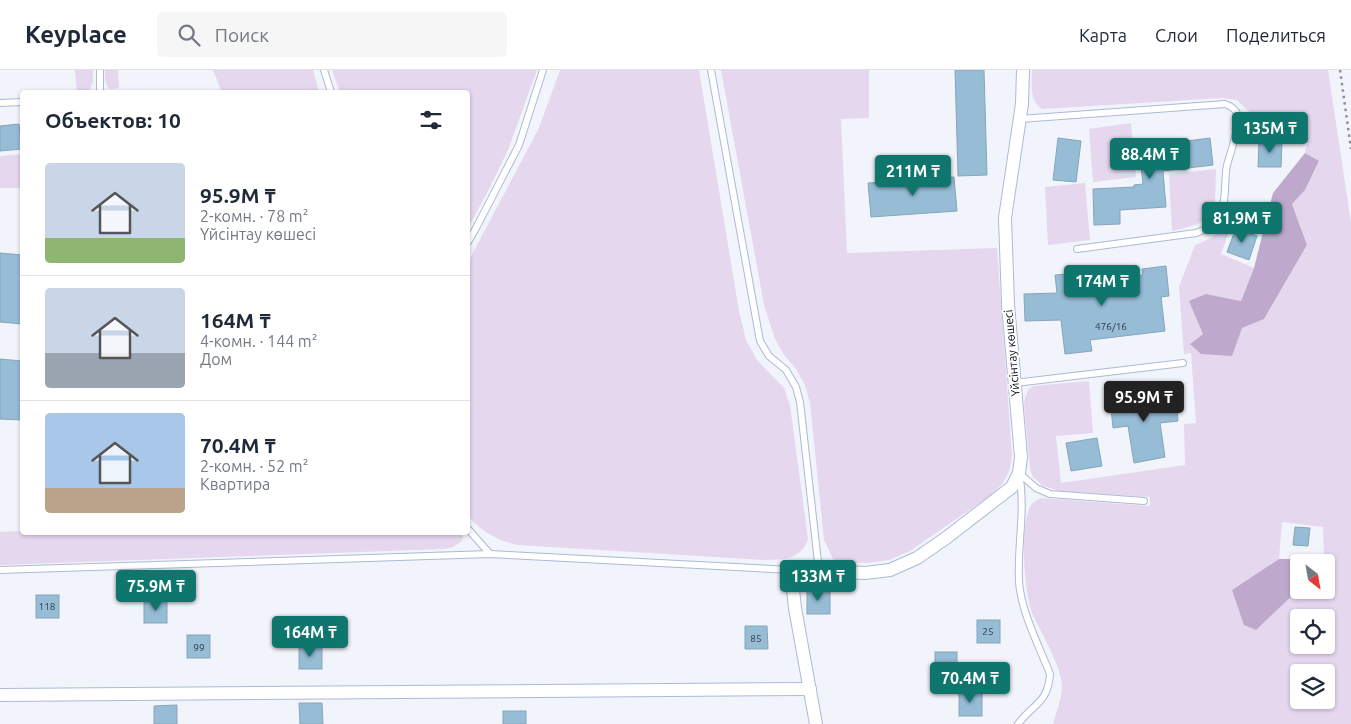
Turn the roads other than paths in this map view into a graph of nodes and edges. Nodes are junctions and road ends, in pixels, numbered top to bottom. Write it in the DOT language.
graph roads {
  1 [pos="100,70"];
  2 [pos="324,70"];
  3 [pos="543,70"];
  4 [pos="711,70"];
  5 [pos="1023,70"];
  6 [pos="100,90"];
  7 [pos="330,90"];
  8 [pos="20,102"];
  9 [pos="0,103"];
  10 [pos="1020,119"];
  11 [pos="470,239"];
  12 [pos="1077,249"];
  13 [pos="1183,363"];
  14 [pos="1015,383"];
  15 [pos="1019,473"];
  16 [pos="1144,501"];
  17 [pos="470,532"];
  18 [pos="490,554"];
  19 [pos="0,570"];
  20 [pos="791,570"];
  21 [pos="819,571"];
  22 [pos="810,689"];
  23 [pos="0,695"];
  24 [pos="816,724"];
  25 [pos="1018,724"];
  1 -- 6 [label="lane"];
  2 -- 7 [label="lane"];
  3 -- 11 [label="lane"];
  4 -- 21 [label="lane"];
  5 -- 10 [label="street, Үйсінтау көшесі"];
  8 -- 9 [label="lane"];
  10 -- 12 [label="lane"];
  10 -- 14 [label="street, Үйсінтау көшесі"];
  13 -- 14 [label="lane"];
  14 -- 15 [label="street, Үйсінтау көшесі"];
  15 -- 16 [label="lane"];
  15 -- 21 [label="street"];
  15 -- 25 [label="lane"];
  17 -- 18 [label="lane"];
  18 -- 19 [label="lane"];
  18 -- 20 [label="lane"];
  20 -- 21 [label="street"];
  20 -- 22 [label="street"];
  22 -- 23 [label="street"];
  22 -- 24 [label="street"];
}
